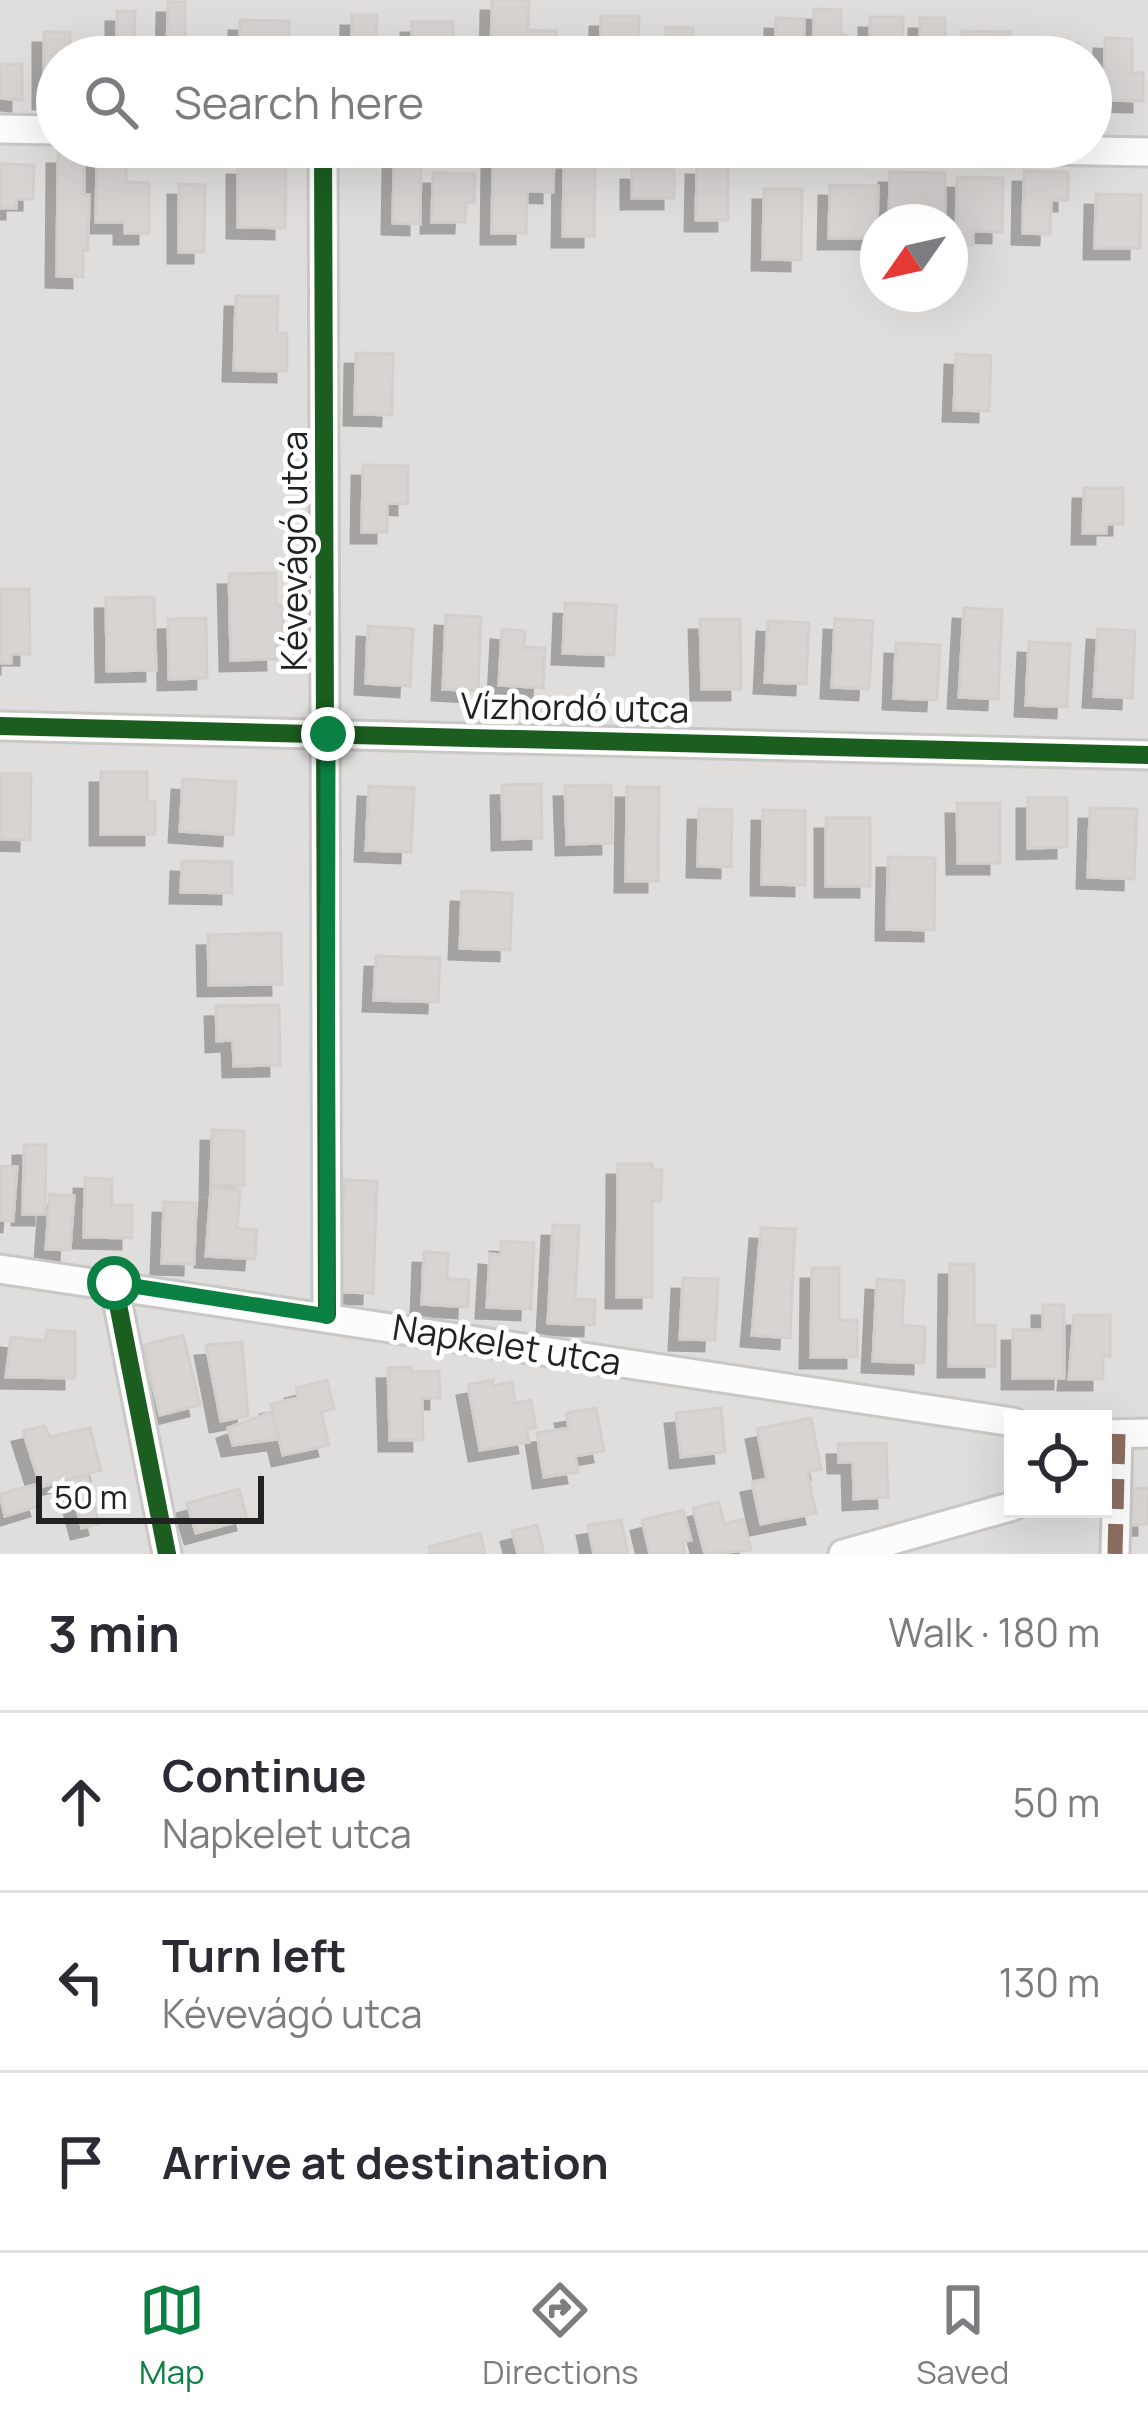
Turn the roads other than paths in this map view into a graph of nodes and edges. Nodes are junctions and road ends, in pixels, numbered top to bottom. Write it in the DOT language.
graph roads {
  1 [pos="0,129"];
  2 [pos="36,130"];
  3 [pos="1112,151"];
  4 [pos="1148,152"];
  5 [pos="323,168"];
  6 [pos="0,726"];
  7 [pos="328,734"];
  8 [pos="1148,755"];
  9 [pos="0,1269"];
  10 [pos="114,1283"];
  11 [pos="327,1316"];
  12 [pos="1004,1421"];
  13 [pos="1148,1433"];
  14 [pos="1112,1434"];
  15 [pos="1112,1464"];
  16 [pos="1004,1509"];
  17 [pos="167,1554"];
  18 [pos="843,1554"];
  19 [pos="1115,1554"];
  1 -- 2 [label="street"];
  3 -- 4 [label="street"];
  5 -- 7 [label="street, Kévevágó utca"];
  6 -- 7 [label="street, Vízhordó utca"];
  7 -- 8 [label="street, Vízhordó utca"];
  7 -- 11 [label="street, Kévevágó utca"];
  9 -- 10 [label="street, Napkelet utca"];
  10 -- 11 [label="street, Napkelet utca"];
  10 -- 17 [label="street"];
  11 -- 12 [label="street, Napkelet utca"];
  13 -- 14 [label="street"];
  15 -- 19 [label="street"];
  16 -- 18 [label="street"];
}
